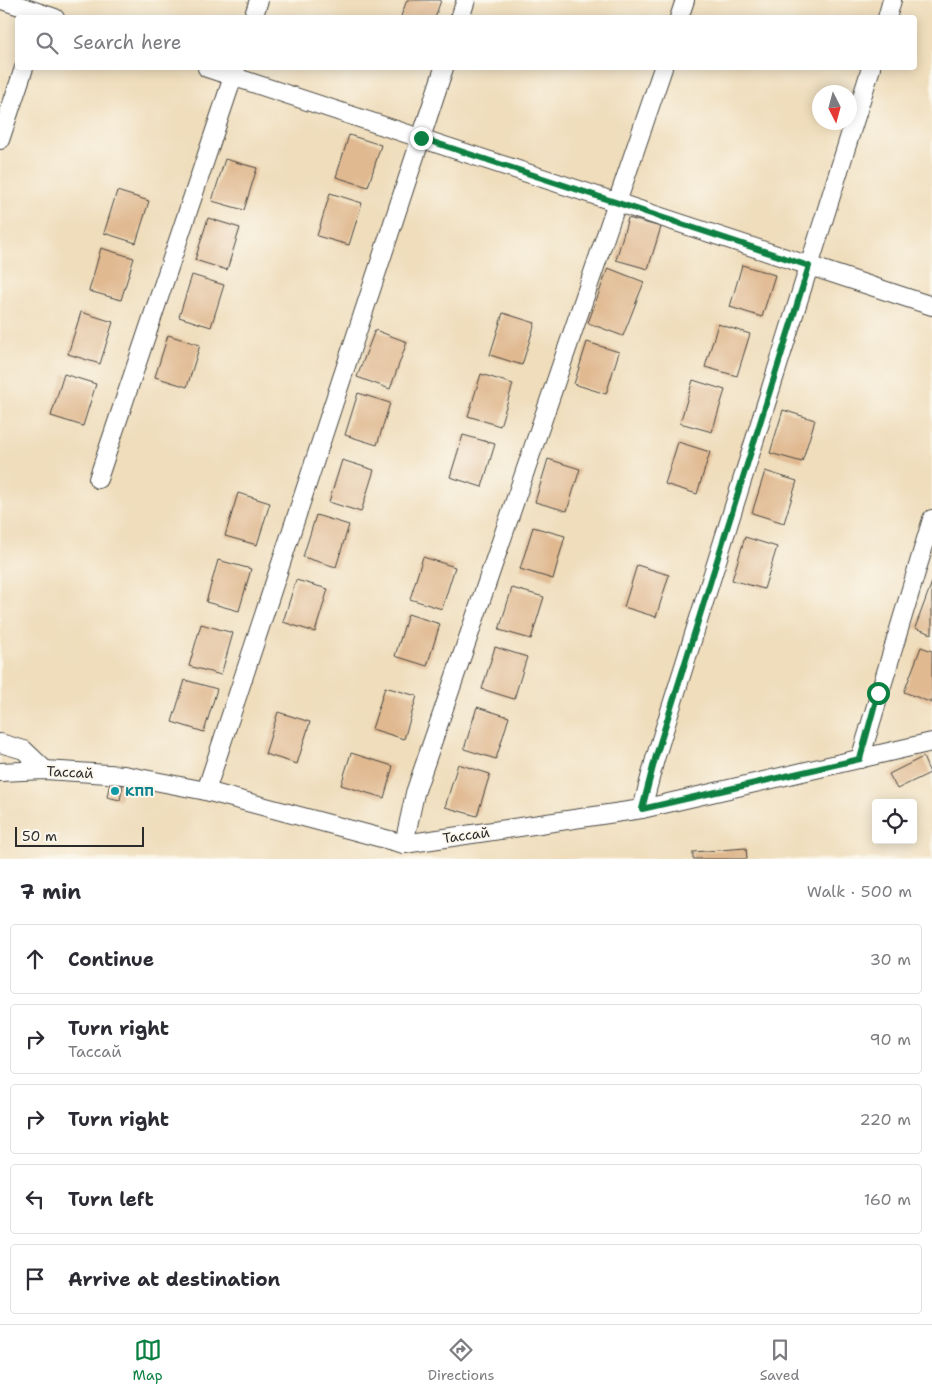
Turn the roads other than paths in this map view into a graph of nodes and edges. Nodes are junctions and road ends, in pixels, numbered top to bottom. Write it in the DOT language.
graph roads {
  1 [pos="2,0"];
  2 [pos="259,0"];
  3 [pos="466,0"];
  4 [pos="685,0"];
  5 [pos="892,0"];
  6 [pos="46,12"];
  7 [pos="254,15"];
  8 [pos="461,15"];
  9 [pos="680,15"];
  10 [pos="888,15"];
  11 [pos="23,70"];
  12 [pos="221,70"];
  13 [pos="443,70"];
  14 [pos="662,70"];
  15 [pos="870,70"];
  16 [pos="235,72"];
  17 [pos="421,138"];
  18 [pos="0,140"];
  19 [pos="617,202"];
  20 [pos="809,266"];
  21 [pos="932,306"];
  22 [pos="98,479"];
  23 [pos="932,519"];
  24 [pos="932,742"];
  25 [pos="0,743"];
  26 [pos="860,759"];
  27 [pos="45,770"];
  28 [pos="0,772"];
  29 [pos="206,791"];
  30 [pos="642,809"];
  31 [pos="404,844"];
  1 -- 6 [label="street"];
  2 -- 7 [label="street"];
  3 -- 8 [label="street"];
  4 -- 9 [label="street"];
  5 -- 10 [label="street"];
  11 -- 18 [label="street"];
  12 -- 16 [label="street"];
  13 -- 17 [label="street"];
  14 -- 19 [label="street"];
  15 -- 20 [label="street"];
  16 -- 17 [label="street"];
  16 -- 22 [label="street"];
  17 -- 19 [label="street"];
  17 -- 29 [label="street"];
  19 -- 20 [label="street"];
  19 -- 31 [label="street"];
  20 -- 21 [label="street"];
  20 -- 30 [label="street"];
  23 -- 26 [label="street"];
  24 -- 26 [label="street, Тассай"];
  25 -- 27 [label="street"];
  26 -- 30 [label="street, Тассай"];
  27 -- 28 [label="street, Тассай"];
  27 -- 29 [label="street, Тассай"];
  29 -- 31 [label="street, Тассай"];
  30 -- 31 [label="street, Тассай"];
}
